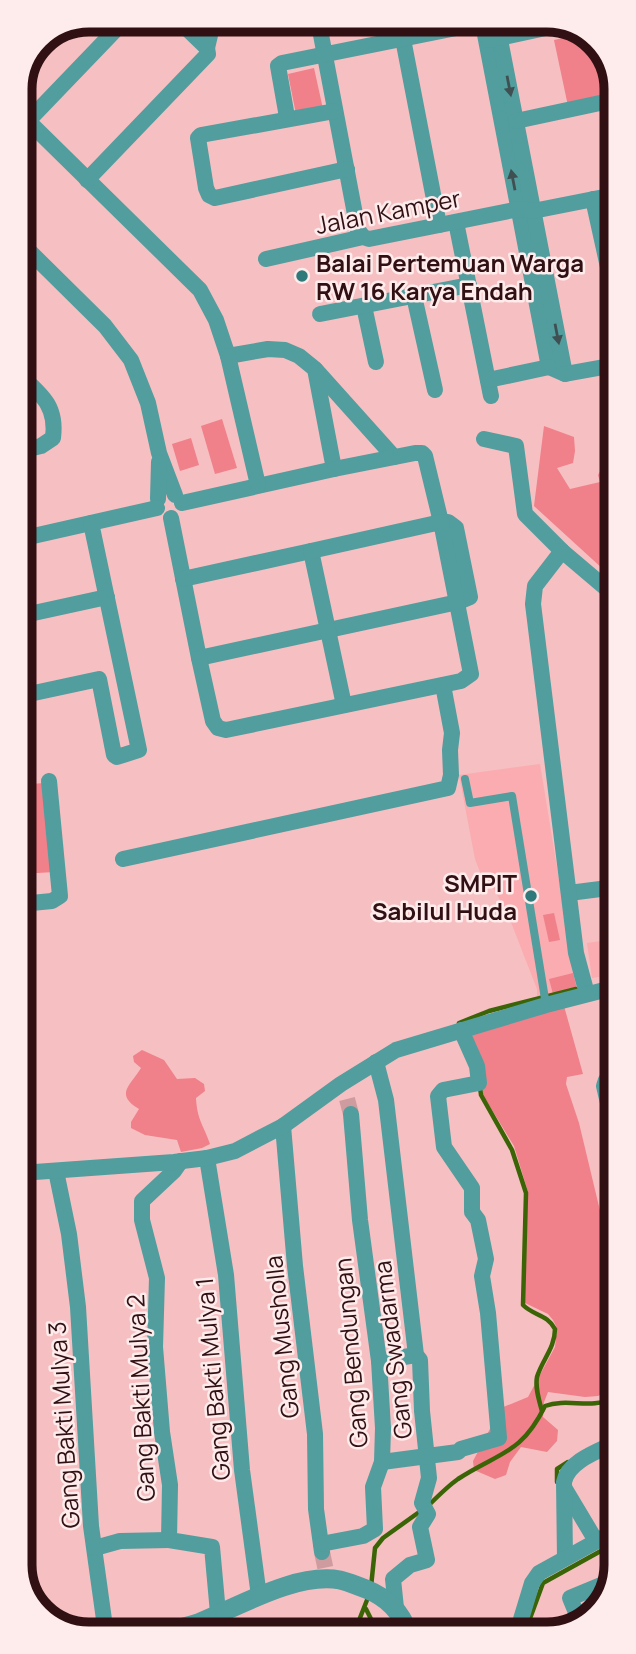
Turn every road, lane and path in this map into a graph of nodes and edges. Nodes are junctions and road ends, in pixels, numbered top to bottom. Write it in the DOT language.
graph roads {
  1 [pos="114,32"];
  2 [pos="190,32"];
  3 [pos="211,32"];
  4 [pos="320,32"];
  5 [pos="435,32"];
  6 [pos="492,32"];
  7 [pos="526,32"];
  8 [pos="403,39"];
  9 [pos="493,39"];
  10 [pos="207,48"];
  11 [pos="324,54"];
  12 [pos="604,102"];
  13 [pos="335,111"];
  14 [pos="32,118"];
  15 [pos="282,120"];
  16 [pos="516,121"];
  17 [pos="32,133"];
  18 [pos="346,169"];
  19 [pos="87,180"];
  20 [pos="604,197"];
  21 [pos="593,199"];
  22 [pos="526,210"];
  23 [pos="456,222"];
  24 [pos="439,225"];
  25 [pos="604,235"];
  26 [pos="363,237"];
  27 [pos="32,254"];
  28 [pos="266,259"];
  29 [pos="468,285"];
  30 [pos="414,296"];
  31 [pos="364,306"];
  32 [pos="320,314"];
  33 [pos="228,356"];
  34 [pos="376,362"];
  35 [pos="549,367"];
  36 [pos="604,367"];
  37 [pos="315,369"];
  38 [pos="565,374"];
  39 [pos="32,388"];
  40 [pos="435,390"];
  41 [pos="484,439"];
  42 [pos="32,448"];
  43 [pos="159,453"];
  44 [pos="394,457"];
  45 [pos="334,469"];
  46 [pos="258,485"];
  47 [pos="178,499"];
  48 [pos="158,504"];
  49 [pos="171,518"];
  50 [pos="441,522"];
  51 [pos="91,523"];
  52 [pos="32,536"];
  53 [pos="311,551"];
  54 [pos="562,551"];
  55 [pos="183,579"];
  56 [pos="604,587"];
  57 [pos="107,597"];
  58 [pos="458,602"];
  59 [pos="32,613"];
  60 [pos="328,630"];
  61 [pos="200,658"];
  62 [pos="123,673"];
  63 [pos="99,678"];
  64 [pos="443,685"];
  65 [pos="32,693"];
  66 [pos="344,705"];
  67 [pos="465,779"];
  68 [pos="49,781"];
  69 [pos="123,859"];
  70 [pos="604,889"];
  71 [pos="569,893"];
  72 [pos="32,903"];
  73 [pos="604,990"];
  74 [pos="587,994"];
  75 [pos="546,1005"];
  76 [pos="461,1030"];
  77 [pos="376,1062"];
  78 [pos="346,1099"];
  79 [pos="283,1126"];
  80 [pos="207,1158"];
  81 [pos="181,1161"];
  82 [pos="56,1171"];
  83 [pos="32,1172"];
  84 [pos="416,1355"];
  85 [pos="379,1362"];
  86 [pos="604,1449"];
  87 [pos="427,1456"];
  88 [pos="382,1462"];
  89 [pos="565,1489"];
  90 [pos="604,1537"];
  91 [pos="169,1539"];
  92 [pos="596,1541"];
  93 [pos="95,1548"];
  94 [pos="322,1548"];
  95 [pos="565,1558"];
  96 [pos="600,1585"];
  97 [pos="259,1596"];
  98 [pos="393,1605"];
  99 [pos="218,1613"];
  100 [pos="577,1614"];
  101 [pos="105,1622"];
  102 [pos="206,1622"];
  103 [pos="403,1622"];
  104 [pos="520,1622"];
  1 -- 14 [label="street"];
  2 -- 10 [label="street"];
  3 -- 10 [label="street"];
  4 -- 11 [label="street"];
  5 -- 8 [label="street"];
  6 -- 9 [label="street"];
  7 -- 9 [label="street"];
  8 -- 11 [label="street"];
  8 -- 24 [label="street"];
  9 -- 16 [label="street, one-way"];
  22 -- 9 [label="street, one-way"];
  10 -- 19 [label="street"];
  11 -- 13 [label="street"];
  11 -- 15 [label="street"];
  12 -- 16 [label="street"];
  13 -- 15 [label="street"];
  13 -- 18 [label="street"];
  15 -- 18 [label="street"];
  16 -- 22 [label="street"];
  17 -- 19 [label="street"];
  18 -- 26 [label="street"];
  19 -- 33 [label="street"];
  20 -- 21 [label="street, Jalan Kamper"];
  21 -- 22 [label="street, Jalan Kamper"];
  21 -- 25 [label="street"];
  22 -- 23 [label="street, Jalan Kamper"];
  22 -- 35 [label="street"];
  22 -- 38 [label="street, one-way"];
  23 -- 24 [label="street, Jalan Kamper"];
  23 -- 29 [label="street"];
  24 -- 26 [label="street, Jalan Kamper"];
  26 -- 28 [label="street, Jalan Kamper"];
  27 -- 43 [label="street"];
  29 -- 30 [label="street"];
  29 -- 35 [label="street"];
  30 -- 31 [label="street"];
  30 -- 40 [label="street"];
  31 -- 32 [label="street"];
  31 -- 34 [label="street"];
  33 -- 37 [label="street"];
  33 -- 46 [label="street"];
  35 -- 38 [label="street"];
  36 -- 38 [label="street"];
  37 -- 44 [label="street"];
  37 -- 45 [label="street"];
  39 -- 42 [label="street"];
  41 -- 54 [label="street"];
  43 -- 47 [label="street"];
  43 -- 48 [label="street"];
  44 -- 45 [label="street"];
  44 -- 50 [label="street"];
  45 -- 46 [label="street"];
  46 -- 47 [label="street"];
  47 -- 48 [label="street"];
  47 -- 49 [label="street"];
  48 -- 49 [label="street"];
  48 -- 51 [label="street"];
  49 -- 55 [label="street"];
  50 -- 53 [label="street"];
  50 -- 58 [label="street"];
  51 -- 52 [label="street"];
  51 -- 57 [label="street"];
  53 -- 55 [label="street"];
  53 -- 60 [label="street"];
  54 -- 56 [label="street"];
  54 -- 71 [label="street"];
  55 -- 61 [label="street"];
  57 -- 59 [label="street"];
  57 -- 62 [label="street"];
  58 -- 60 [label="street"];
  58 -- 64 [label="street"];
  60 -- 61 [label="street"];
  60 -- 66 [label="street"];
  61 -- 66 [label="street"];
  62 -- 63 [label="street"];
  62 -- 63 [label="street"];
  63 -- 65 [label="street"];
  64 -- 66 [label="street"];
  64 -- 69 [label="street"];
  67 -- 75 [label="lane"];
  68 -- 72 [label="street"];
  70 -- 71 [label="street"];
  71 -- 74 [label="street"];
  73 -- 74 [label="street"];
  74 -- 75 [label="street"];
  75 -- 76 [label="street"];
  76 -- 77 [label="street"];
  76 -- 87 [label="street"];
  77 -- 78 [label="street"];
  77 -- 84 [label="street, Gang Swadarma"];
  78 -- 79 [label="street"];
  78 -- 85 [label="street, Gang Bendungan"];
  79 -- 80 [label="street"];
  79 -- 94 [label="street, Gang Musholla"];
  80 -- 81 [label="street"];
  80 -- 97 [label="street, Gang Bakti Mulya 1"];
  81 -- 82 [label="street"];
  81 -- 91 [label="street, Gang Bakti Mulya 2"];
  82 -- 83 [label="street"];
  82 -- 93 [label="street, Gang Bakti Mulya 3"];
  84 -- 85 [label="street"];
  84 -- 87 [label="street, Gang Swadarma"];
  85 -- 88 [label="street, Gang Bendungan"];
  86 -- 89 [label="street"];
  87 -- 88 [label="street"];
  87 -- 98 [label="street, Gang Swadarma"];
  88 -- 94 [label="street, Gang Bendungan"];
  89 -- 92 [label="street"];
  89 -- 95 [label="street"];
  90 -- 92 [label="street"];
  91 -- 93 [label="street"];
  91 -- 99 [label="street"];
  92 -- 95 [label="street"];
  93 -- 101 [label="street, Gang Bakti Mulya 3"];
  95 -- 104 [label="street"];
  96 -- 100 [label="street"];
  97 -- 98 [label="street"];
  97 -- 99 [label="street"];
  98 -- 103 [label="street"];
  99 -- 102 [label="street"];
}
